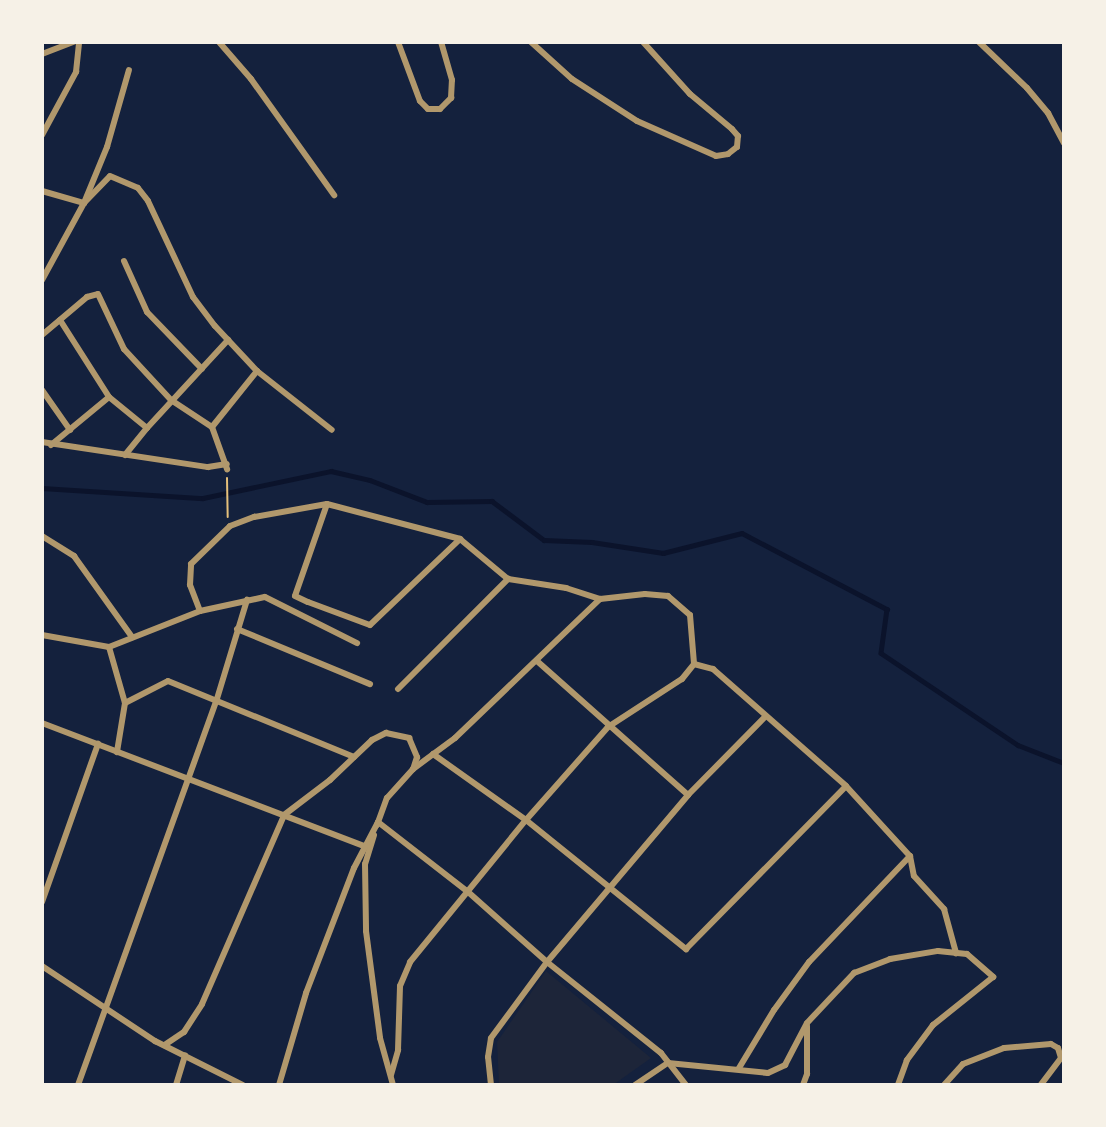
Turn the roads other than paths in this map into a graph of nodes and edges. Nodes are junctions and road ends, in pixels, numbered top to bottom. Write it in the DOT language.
graph roads {
  1 [pos="74,42"];
  2 [pos="79,42"];
  3 [pos="219,42"];
  4 [pos="398,42"];
  5 [pos="441,42"];
  6 [pos="531,42"];
  7 [pos="643,42"];
  8 [pos="979,42"];
  9 [pos="42,54"];
  10 [pos="129,70"];
  11 [pos="42,135"];
  12 [pos="1064,142"];
  13 [pos="42,191"];
  14 [pos="334,195"];
  15 [pos="84,203"];
  16 [pos="124,261"];
  17 [pos="42,280"];
  18 [pos="60,320"];
  19 [pos="42,335"];
  20 [pos="228,340"];
  21 [pos="202,369"];
  22 [pos="257,371"];
  23 [pos="42,390"];
  24 [pos="109,397"];
  25 [pos="171,400"];
  26 [pos="212,427"];
  27 [pos="147,428"];
  28 [pos="70,430"];
  29 [pos="332,430"];
  30 [pos="42,442"];
  31 [pos="51,445"];
  32 [pos="125,455"];
  33 [pos="327,504"];
  34 [pos="42,536"];
  35 [pos="460,539"];
  36 [pos="508,579"];
  37 [pos="600,598"];
  38 [pos="246,600"];
  39 [pos="200,611"];
  40 [pos="237,629"];
  41 [pos="42,635"];
  42 [pos="132,637"];
  43 [pos="357,643"];
  44 [pos="109,647"];
  45 [pos="537,661"];
  46 [pos="694,664"];
  47 [pos="370,684"];
  48 [pos="399,689"];
  49 [pos="216,702"];
  50 [pos="125,703"];
  51 [pos="765,717"];
  52 [pos="42,723"];
  53 [pos="608,727"];
  54 [pos="98,744"];
  55 [pos="117,752"];
  56 [pos="433,754"];
  57 [pos="354,757"];
  58 [pos="413,769"];
  59 [pos="188,778"];
  60 [pos="846,786"];
  61 [pos="688,795"];
  62 [pos="284,815"];
  63 [pos="526,819"];
  64 [pos="378,822"];
  65 [pos="364,846"];
  66 [pos="910,856"];
  67 [pos="611,888"];
  68 [pos="467,891"];
  69 [pos="42,902"];
  70 [pos="956,953"];
  71 [pos="547,962"];
  72 [pos="42,966"];
  73 [pos="104,1008"];
  74 [pos="807,1023"];
  75 [pos="166,1044"];
  76 [pos="1061,1049"];
  77 [pos="185,1055"];
  78 [pos="668,1063"];
  79 [pos="739,1068"];
  80 [pos="390,1076"];
  81 [pos="78,1085"];
  82 [pos="176,1085"];
  83 [pos="243,1085"];
  84 [pos="279,1085"];
  85 [pos="393,1085"];
  86 [pos="491,1085"];
  87 [pos="635,1085"];
  88 [pos="686,1085"];
  89 [pos="803,1085"];
  90 [pos="898,1085"];
  91 [pos="944,1085"];
  92 [pos="1041,1085"];
  1 -- 9 [label="street"];
  2 -- 11 [label="street"];
  3 -- 14 [label="street"];
  4 -- 5 [label="street"];
  6 -- 7 [label="street"];
  8 -- 12 [label="street"];
  10 -- 15 [label="street"];
  13 -- 15 [label="street"];
  15 -- 17 [label="street"];
  15 -- 20 [label="street"];
  16 -- 21 [label="street"];
  18 -- 19 [label="street"];
  18 -- 24 [label="street"];
  18 -- 25 [label="street"];
  20 -- 21 [label="street"];
  20 -- 22 [label="street"];
  21 -- 25 [label="street"];
  22 -- 26 [label="street"];
  22 -- 29 [label="street"];
  23 -- 28 [label="street"];
  24 -- 27 [label="street"];
  24 -- 28 [label="street"];
  25 -- 26 [label="street"];
  25 -- 27 [label="street"];
  26 -- 32 [label="street"];
  27 -- 32 [label="street"];
  28 -- 31 [label="street"];
  30 -- 31 [label="street"];
  31 -- 32 [label="street"];
  33 -- 35 [label="street"];
  33 -- 35 [label="street"];
  33 -- 39 [label="street"];
  34 -- 42 [label="street"];
  35 -- 36 [label="street"];
  36 -- 37 [label="street"];
  36 -- 48 [label="street"];
  37 -- 45 [label="street"];
  37 -- 46 [label="street"];
  38 -- 39 [label="street"];
  38 -- 40 [label="street"];
  38 -- 43 [label="street"];
  39 -- 42 [label="street"];
  40 -- 47 [label="street"];
  40 -- 49 [label="street"];
  41 -- 44 [label="street"];
  42 -- 44 [label="street"];
  44 -- 50 [label="street"];
  45 -- 53 [label="street"];
  45 -- 56 [label="street"];
  46 -- 51 [label="street"];
  46 -- 53 [label="street"];
  49 -- 50 [label="street"];
  49 -- 57 [label="street"];
  49 -- 59 [label="street"];
  50 -- 55 [label="street"];
  51 -- 60 [label="street"];
  51 -- 61 [label="street"];
  52 -- 54 [label="street"];
  53 -- 61 [label="street"];
  53 -- 63 [label="street"];
  54 -- 55 [label="street"];
  54 -- 69 [label="street"];
  55 -- 59 [label="street"];
  56 -- 58 [label="street"];
  56 -- 63 [label="street"];
  57 -- 58 [label="street"];
  57 -- 62 [label="street"];
  58 -- 64 [label="street"];
  59 -- 62 [label="street"];
  59 -- 73 [label="street"];
  60 -- 66 [label="street"];
  60 -- 67 [label="street"];
  61 -- 67 [label="street"];
  62 -- 65 [label="street"];
  62 -- 75 [label="street"];
  63 -- 67 [label="street"];
  63 -- 68 [label="street"];
  64 -- 65 [label="street"];
  64 -- 68 [label="street"];
  64 -- 80 [label="street"];
  65 -- 84 [label="street"];
  66 -- 70 [label="street"];
  66 -- 79 [label="street"];
  67 -- 71 [label="street"];
  68 -- 71 [label="street"];
  68 -- 80 [label="street"];
  70 -- 74 [label="street"];
  70 -- 90 [label="street"];
  71 -- 78 [label="street"];
  71 -- 86 [label="street"];
  72 -- 73 [label="street"];
  73 -- 75 [label="street"];
  73 -- 81 [label="street"];
  74 -- 79 [label="street"];
  74 -- 89 [label="street"];
  75 -- 77 [label="street"];
  76 -- 91 [label="street"];
  76 -- 92 [label="street"];
  77 -- 82 [label="street"];
  77 -- 83 [label="street"];
  78 -- 79 [label="street"];
  78 -- 87 [label="street"];
  78 -- 88 [label="street"];
  80 -- 85 [label="street"];
}
